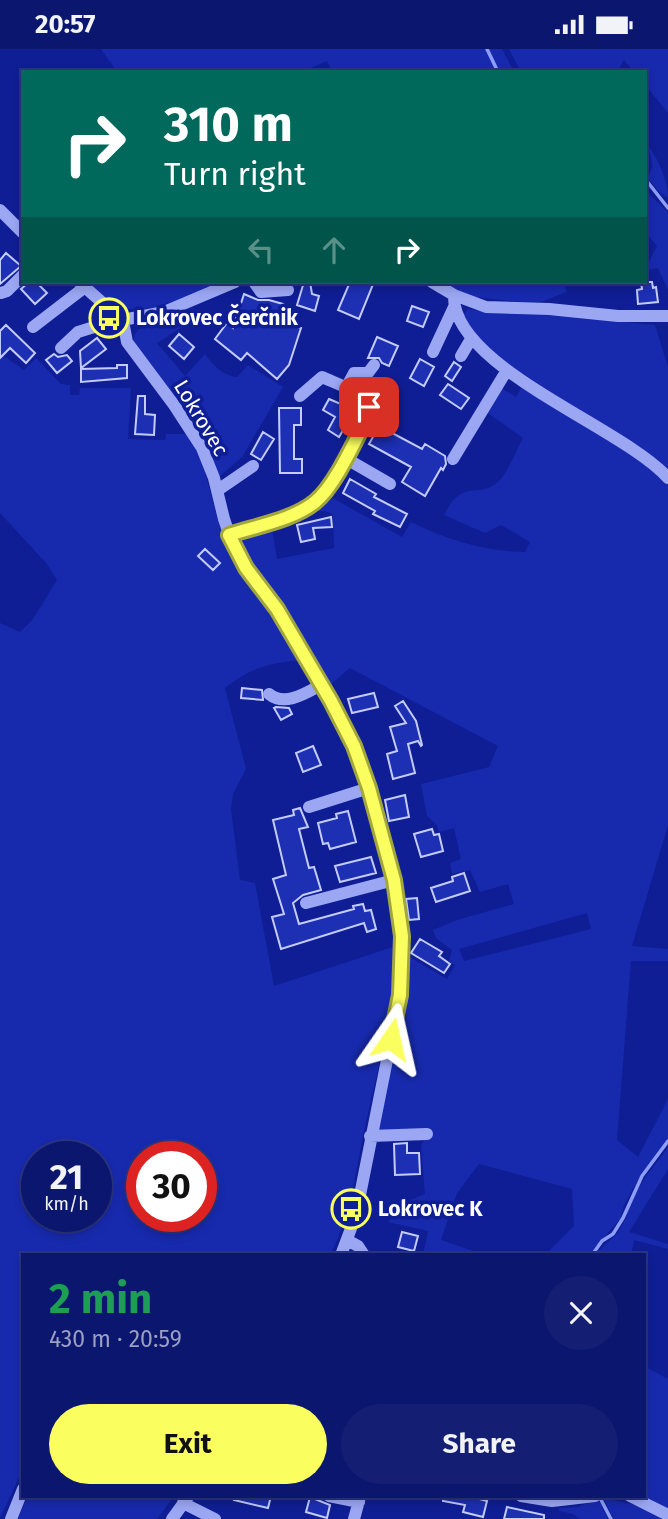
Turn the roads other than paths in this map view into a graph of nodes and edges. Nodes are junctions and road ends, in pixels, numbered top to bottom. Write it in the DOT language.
graph roads {
  1 [pos="0,210"];
  2 [pos="21,231"];
  3 [pos="21,277"];
  4 [pos="82,284"];
  5 [pos="228,284"];
  6 [pos="255,284"];
  7 [pos="437,284"];
  8 [pos="288,290"];
  9 [pos="1,293"];
  10 [pos="454,301"];
  11 [pos="668,316"];
  12 [pos="123,321"];
  13 [pos="33,327"];
  14 [pos="471,339"];
  15 [pos="61,348"];
  16 [pos="433,352"];
  17 [pos="461,356"];
  18 [pos="374,365"];
  19 [pos="507,370"];
  20 [pos="346,388"];
  21 [pos="300,396"];
  22 [pos="345,458"];
  23 [pos="453,460"];
  24 [pos="253,465"];
  25 [pos="668,478"];
  26 [pos="390,484"];
  27 [pos="218,490"];
  28 [pos="229,535"];
  29 [pos="321,685"];
  30 [pos="269,694"];
  31 [pos="369,788"];
  32 [pos="309,807"];
  33 [pos="394,880"];
  34 [pos="306,904"];
  35 [pos="427,1134"];
  36 [pos="370,1136"];
  37 [pos="347,1240"];
  38 [pos="342,1253"];
  39 [pos="363,1253"];
  40 [pos="21,1494"];
  41 [pos="532,1498"];
  42 [pos="577,1498"];
  43 [pos="634,1498"];
  44 [pos="186,1499"];
  45 [pos="360,1499"];
  46 [pos="668,1515"];
  47 [pos="11,1519"];
  48 [pos="172,1519"];
  49 [pos="215,1519"];
  50 [pos="354,1519"];
  1 -- 2 [label="street"];
  3 -- 9 [label="street"];
  4 -- 12 [label="street"];
  4 -- 13 [label="street"];
  5 -- 12 [label="street"];
  6 -- 8 [label="street"];
  7 -- 10 [label="street"];
  10 -- 11 [label="street"];
  10 -- 14 [label="street"];
  10 -- 16 [label="street"];
  12 -- 15 [label="street"];
  12 -- 27 [label="street, Lokrovec"];
  14 -- 17 [label="street"];
  14 -- 19 [label="street"];
  18 -- 20 [label="street"];
  19 -- 23 [label="street"];
  19 -- 25 [label="street"];
  20 -- 21 [label="street"];
  20 -- 22 [label="street"];
  22 -- 26 [label="street"];
  22 -- 28 [label="street"];
  24 -- 27 [label="street"];
  27 -- 28 [label="street, Lokrovec"];
  28 -- 29 [label="street, Lokrovec"];
  29 -- 30 [label="street"];
  29 -- 31 [label="street, Lokrovec"];
  31 -- 32 [label="street"];
  31 -- 33 [label="street, Lokrovec"];
  33 -- 34 [label="street"];
  33 -- 36 [label="street, Lokrovec"];
  35 -- 36 [label="street"];
  36 -- 37 [label="street, Lokrovec"];
  37 -- 38 [label="street, Lokrovec"];
  37 -- 39 [label="street"];
  40 -- 47 [label="street"];
  41 -- 42 [label="street"];
  43 -- 46 [label="street"];
  44 -- 48 [label="street"];
  44 -- 49 [label="street"];
  45 -- 50 [label="street"];
}
